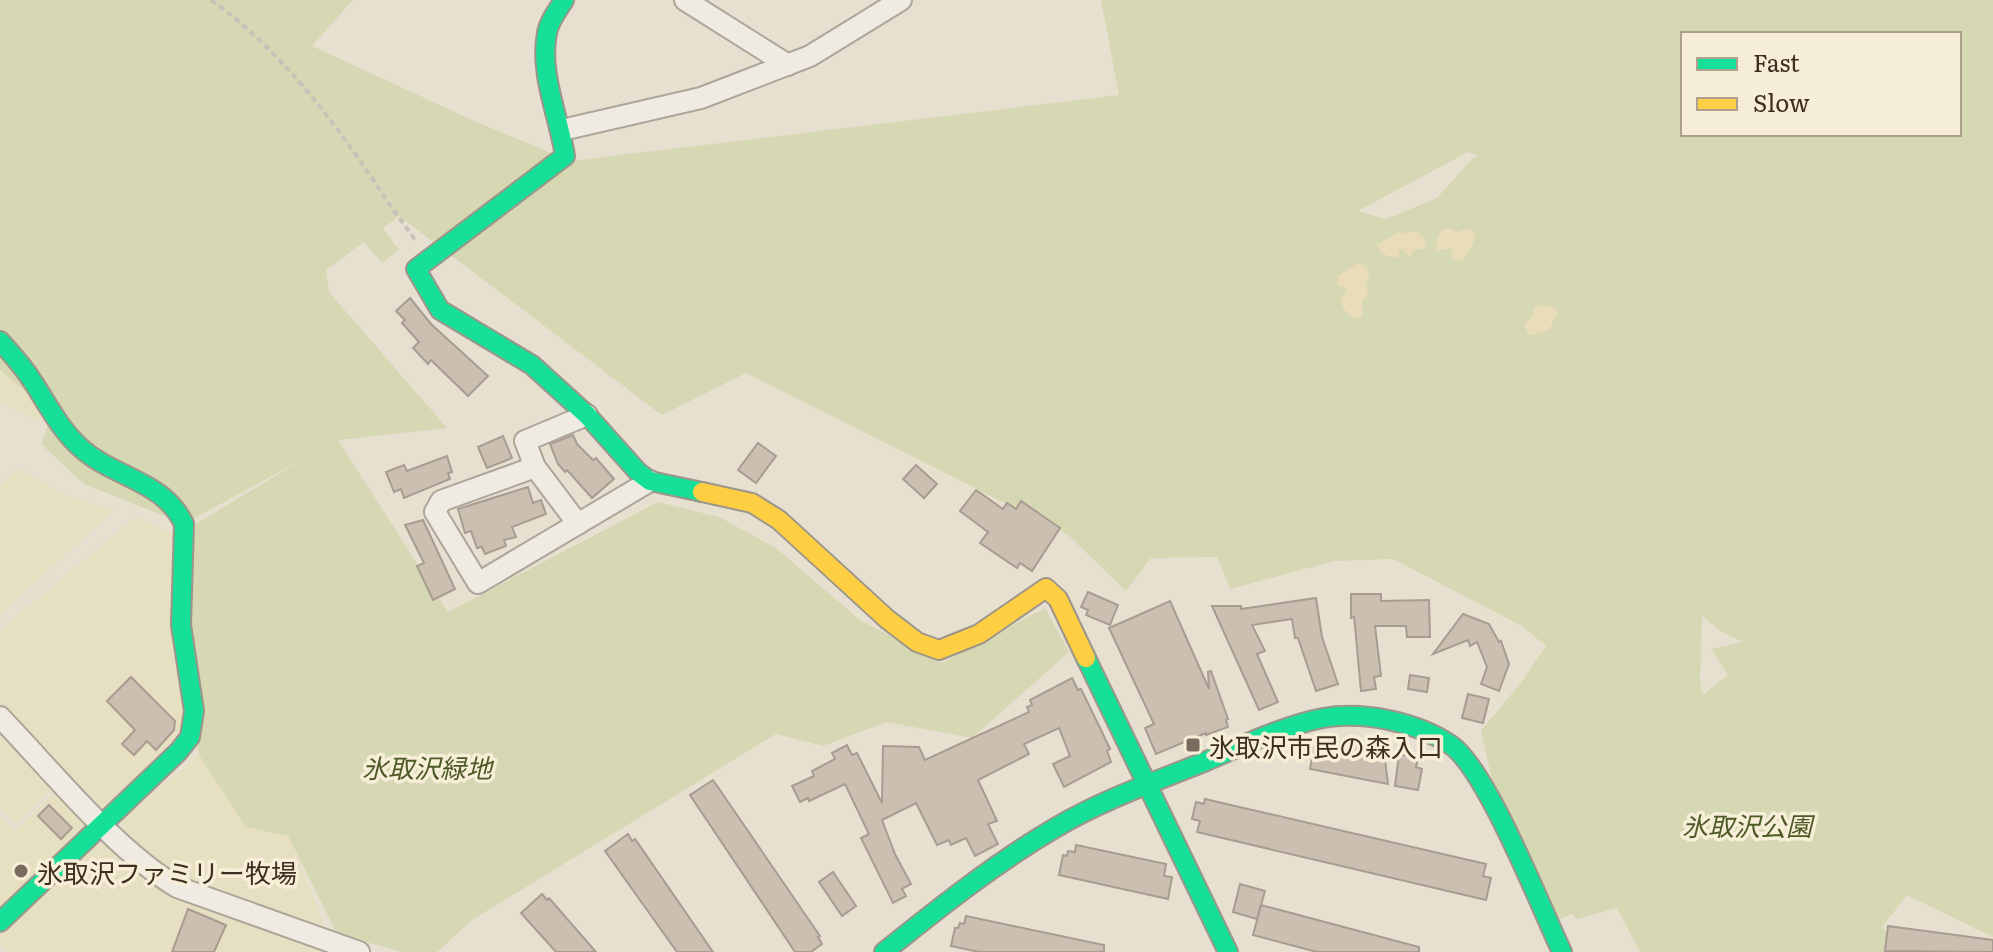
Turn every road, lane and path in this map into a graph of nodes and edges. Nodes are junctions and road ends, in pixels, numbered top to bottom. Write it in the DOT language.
graph roads {
  1 [pos="211,0"];
  2 [pos="564,0"];
  3 [pos="685,0"];
  4 [pos="901,0"];
  5 [pos="788,65"];
  6 [pos="562,130"];
  7 [pos="415,240"];
  8 [pos="0,341"];
  9 [pos="587,415"];
  10 [pos="535,467"];
  11 [pos="650,481"];
  12 [pos="578,524"];
  13 [pos="0,717"];
  14 [pos="1147,786"];
  15 [pos="103,825"];
  16 [pos="0,922"];
  17 [pos="359,952"];
  18 [pos="884,952"];
  19 [pos="1228,952"];
  20 [pos="1562,952"];
  1 -- 7 [label="path"];
  2 -- 6 [label="street"];
  3 -- 5 [label="street"];
  4 -- 5 [label="street"];
  5 -- 6 [label="street"];
  6 -- 9 [label="street"];
  8 -- 15 [label="street"];
  9 -- 10 [label="street"];
  9 -- 11 [label="street"];
  10 -- 12 [label="street"];
  10 -- 12 [label="street"];
  11 -- 12 [label="street"];
  11 -- 14 [label="street"];
  13 -- 15 [label="street"];
  14 -- 18 [label="street"];
  14 -- 19 [label="street"];
  14 -- 20 [label="street"];
  15 -- 16 [label="street"];
  15 -- 17 [label="street"];
}
